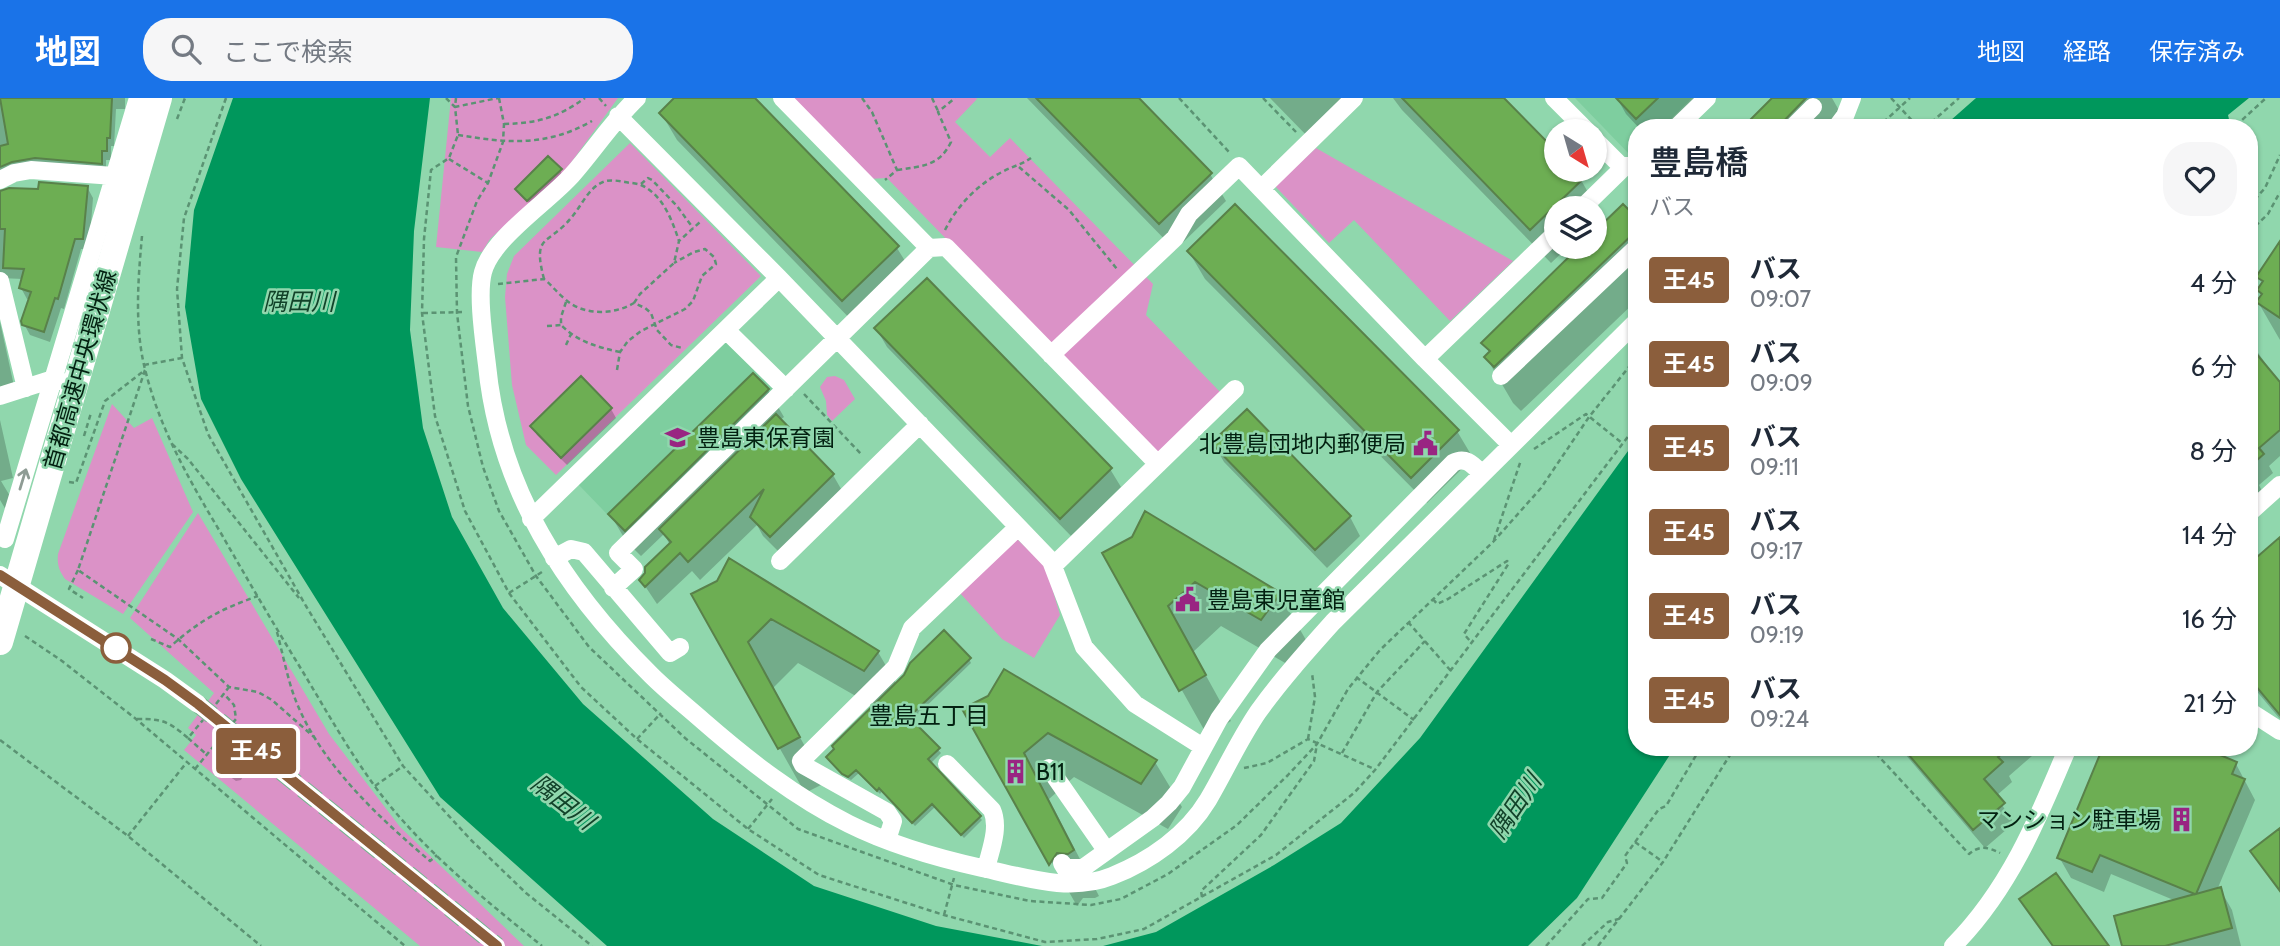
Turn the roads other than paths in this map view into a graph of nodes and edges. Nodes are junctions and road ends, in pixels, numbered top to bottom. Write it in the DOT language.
graph roads {
  1 [pos="138,98"];
  2 [pos="149,98"];
  3 [pos="159,98"];
  4 [pos="637,98"];
  5 [pos="782,98"];
  6 [pos="1354,98"];
  7 [pos="1554,98"];
  8 [pos="1707,98"];
  9 [pos="1852,98"];
  10 [pos="1813,107"];
  11 [pos="610,116"];
  12 [pos="1575,119"];
  13 [pos="1685,119"];
  14 [pos="1801,119"];
  15 [pos="1843,119"];
  16 [pos="1607,149"];
  17 [pos="1628,165"];
  18 [pos="1628,169"];
  19 [pos="114,176"];
  20 [pos="0,180"];
  21 [pos="1261,189"];
  22 [pos="1596,196"];
  23 [pos="1544,245"];
  24 [pos="929,248"];
  25 [pos="1628,256"];
  26 [pos="779,278"];
  27 [pos="0,281"];
  28 [pos="4,316"];
  29 [pos="726,330"];
  30 [pos="1628,331"];
  31 [pos="837,338"];
  32 [pos="1051,355"];
  33 [pos="1425,359"];
  34 [pos="1501,376"];
  35 [pos="53,379"];
  36 [pos="789,386"];
  37 [pos="26,388"];
  38 [pos="1235,389"];
  39 [pos="0,396"];
  40 [pos="920,424"];
  41 [pos="1517,451"];
  42 [pos="1158,464"];
  43 [pos="1482,474"];
  44 [pos="2280,485"];
  45 [pos="2258,505"];
  46 [pos="531,519"];
  47 [pos="1018,527"];
  48 [pos="0,536"];
  49 [pos="554,558"];
  50 [pos="780,561"];
  51 [pos="1053,566"];
  52 [pos="0,575"];
  53 [pos="613,588"];
  54 [pos="27,592"];
  55 [pos="7,631"];
  56 [pos="680,647"];
  57 [pos="198,704"];
  58 [pos="2258,717"];
  59 [pos="2280,732"];
  60 [pos="1203,747"];
  61 [pos="2064,756"];
  62 [pos="947,764"];
  63 [pos="1049,768"];
  64 [pos="887,840"];
  65 [pos="1106,850"];
  66 [pos="1062,863"];
  67 [pos="986,869"];
  68 [pos="1953,946"];
  1 -- 19 [label="street"];
  2 -- 55 [label="highway, 首都高速中央環状線"];
  3 -- 55 [label="highway, 首都高速中央環状線"];
  4 -- 11 [label="street"];
  5 -- 24 [label="street"];
  6 -- 21 [label="street"];
  7 -- 12 [label="street"];
  8 -- 13 [label="street"];
  9 -- 15 [label="street"];
  10 -- 14 [label="street"];
  11 -- 26 [label="street"];
  11 -- 46 [label="street"];
  16 -- 17 [label="street"];
  18 -- 22 [label="street"];
  19 -- 20 [label="street"];
  19 -- 35 [label="street"];
  21 -- 32 [label="street"];
  21 -- 33 [label="street"];
  23 -- 33 [label="street"];
  24 -- 31 [label="street"];
  24 -- 32 [label="street"];
  25 -- 34 [label="street"];
  26 -- 29 [label="street"];
  26 -- 31 [label="street"];
  27 -- 28 [label="street"];
  28 -- 37 [label="street"];
  29 -- 36 [label="street"];
  29 -- 46 [label="street"];
  30 -- 41 [label="street"];
  31 -- 36 [label="street"];
  31 -- 40 [label="street"];
  32 -- 42 [label="street"];
  33 -- 41 [label="street"];
  35 -- 37 [label="street"];
  48 -- 35 [label="street, one-way"];
  35 -- 54 [label="street"];
  36 -- 53 [label="street"];
  37 -- 39 [label="street"];
  38 -- 42 [label="street"];
  40 -- 47 [label="street"];
  40 -- 50 [label="street"];
  41 -- 43 [label="street"];
  42 -- 51 [label="street"];
  43 -- 60 [label="street"];
  43 -- 67 [label="street"];
  44 -- 45 [label="street"];
  46 -- 49 [label="street"];
  47 -- 51 [label="street"];
  47 -- 64 [label="street"];
  49 -- 53 [label="street"];
  49 -- 64 [label="street"];
  51 -- 60 [label="street"];
  52 -- 54 [label="street"];
  53 -- 56 [label="street"];
  54 -- 57 [label="street"];
  58 -- 59 [label="street"];
  60 -- 65 [label="street"];
  61 -- 68 [label="street"];
  62 -- 67 [label="street"];
  63 -- 65 [label="street"];
  64 -- 67 [label="street"];
  65 -- 66 [label="street"];
}
